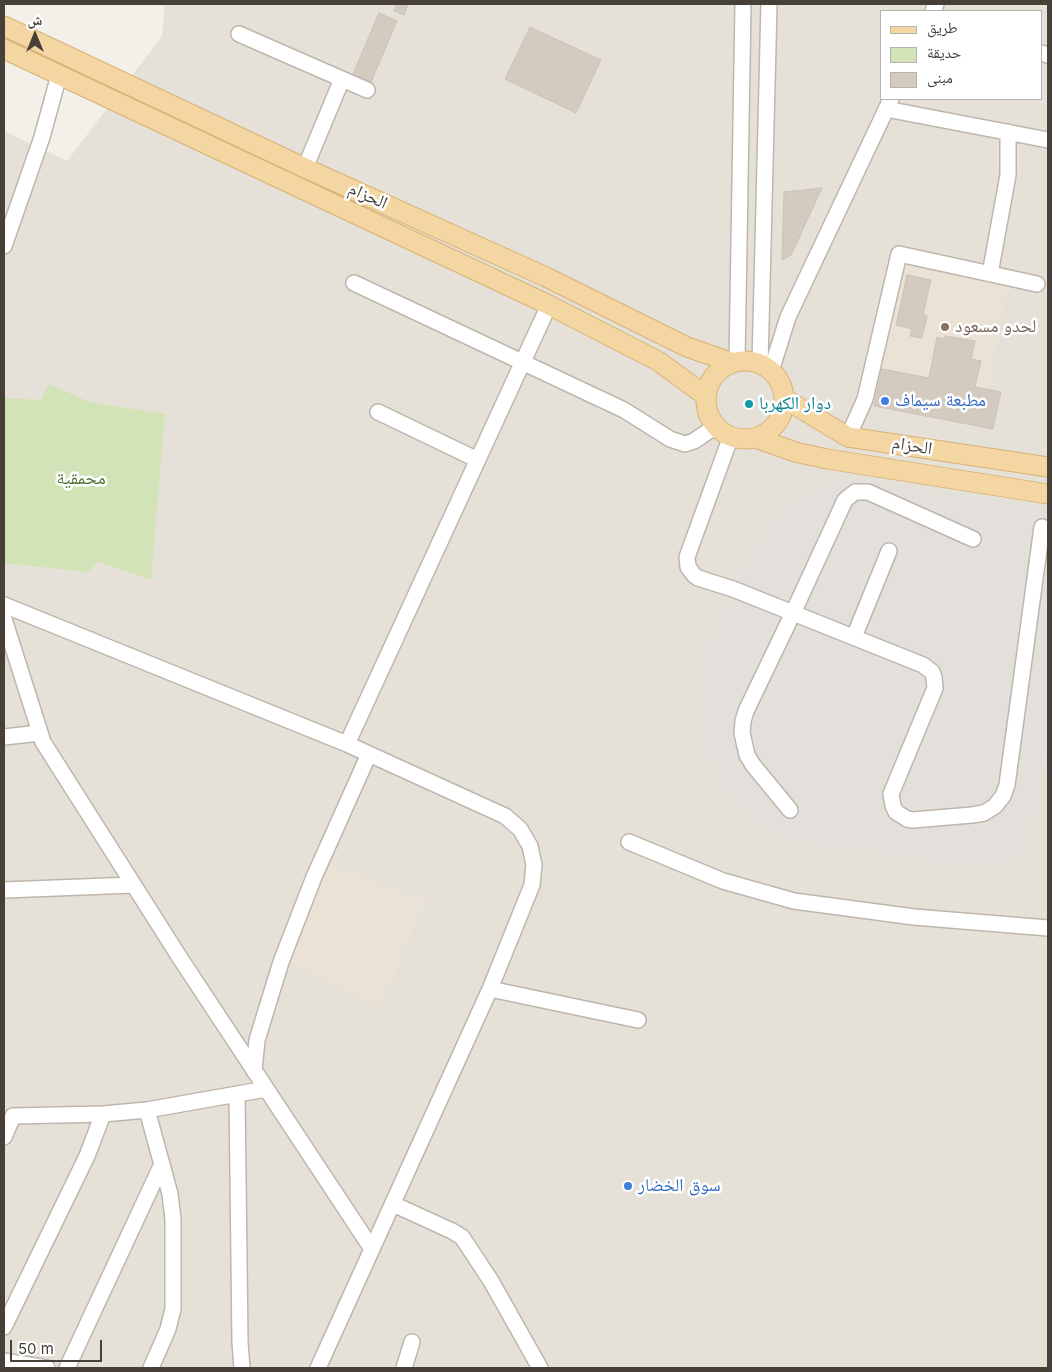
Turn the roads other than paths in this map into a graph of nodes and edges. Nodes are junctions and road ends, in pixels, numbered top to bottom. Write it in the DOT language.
graph roads {
  1 [pos="743,4"];
  2 [pos="769,4"];
  3 [pos="4,26"];
  4 [pos="239,34"];
  5 [pos="4,49"];
  6 [pos="59,75"];
  7 [pos="342,79"];
  8 [pos="367,90"];
  9 [pos="889,104"];
  10 [pos="1008,132"];
  11 [pos="1048,140"];
  12 [pos="305,168"];
  13 [pos="4,246"];
  14 [pos="990,274"];
  15 [pos="546,277"];
  16 [pos="354,283"];
  17 [pos="1037,284"];
  18 [pos="543,302"];
  19 [pos="523,362"];
  20 [pos="735,363"];
  21 [pos="765,367"];
  22 [pos="706,396"];
  23 [pos="785,400"];
  24 [pos="378,412"];
  25 [pos="723,431"];
  26 [pos="848,437"];
  27 [pos="756,438"];
  28 [pos="478,460"];
  29 [pos="1048,467"];
  30 [pos="1048,494"];
  31 [pos="1042,527"];
  32 [pos="973,539"];
  33 [pos="889,551"];
  34 [pos="4,605"];
  35 [pos="794,613"];
  36 [pos="4,619"];
  37 [pos="854,637"];
  38 [pos="40,733"];
  39 [pos="4,737"];
  40 [pos="347,744"];
  41 [pos="369,754"];
  42 [pos="790,810"];
  43 [pos="630,842"];
  44 [pos="133,885"];
  45 [pos="4,890"];
  46 [pos="1048,928"];
  47 [pos="490,989"];
  48 [pos="638,1020"];
  49 [pos="254,1071"];
  50 [pos="266,1090"];
  51 [pos="237,1095"];
  52 [pos="147,1110"];
  53 [pos="103,1114"];
  54 [pos="4,1137"];
  55 [pos="162,1164"];
  56 [pos="394,1204"];
  57 [pos="372,1249"];
  58 [pos="4,1327"];
  59 [pos="4,1361"];
  60 [pos="47,1368"];
  61 [pos="67,1368"];
  62 [pos="151,1368"];
  63 [pos="242,1368"];
  64 [pos="318,1368"];
  65 [pos="404,1368"];
  66 [pos="415,1368"];
  67 [pos="540,1368"];
  1 -- 20 [label="street"];
  2 -- 21 [label="street"];
  3 -- 12 [label="main road, الحزام"];
  4 -- 7 [label="street"];
  5 -- 6 [label="main road, الحزام"];
  6 -- 13 [label="street"];
  6 -- 18 [label="main road, الحزام"];
  7 -- 8 [label="street"];
  7 -- 12 [label="street"];
  9 -- 10 [label="street"];
  9 -- 21 [label="street"];
  10 -- 11 [label="street"];
  10 -- 14 [label="street"];
  12 -- 15 [label="main road, الحزام"];
  14 -- 17 [label="street"];
  14 -- 26 [label="street"];
  15 -- 18 [label="main road"];
  15 -- 20 [label="main road, الحزام"];
  16 -- 19 [label="street"];
  18 -- 19 [label="street"];
  18 -- 22 [label="main road, الحزام"];
  19 -- 25 [label="street"];
  19 -- 28 [label="street"];
  20 -- 21 [label="main road"];
  20 -- 22 [label="main road"];
  21 -- 23 [label="main road"];
  22 -- 25 [label="main road"];
  23 -- 26 [label="main road, الحزام"];
  23 -- 27 [label="main road"];
  24 -- 28 [label="street"];
  25 -- 27 [label="main road"];
  25 -- 35 [label="street"];
  26 -- 29 [label="main road, الحزام"];
  27 -- 30 [label="main road"];
  28 -- 40 [label="street"];
  31 -- 37 [label="street"];
  32 -- 35 [label="street"];
  33 -- 37 [label="street"];
  34 -- 40 [label="street"];
  35 -- 37 [label="street"];
  35 -- 42 [label="street"];
  36 -- 38 [label="street"];
  38 -- 39 [label="street"];
  38 -- 44 [label="street"];
  40 -- 41 [label="street"];
  41 -- 47 [label="street"];
  41 -- 49 [label="street"];
  43 -- 46 [label="street"];
  44 -- 45 [label="street"];
  44 -- 49 [label="street"];
  47 -- 48 [label="street"];
  47 -- 56 [label="street"];
  49 -- 50 [label="street"];
  50 -- 51 [label="street"];
  50 -- 57 [label="street"];
  51 -- 52 [label="street"];
  51 -- 63 [label="street"];
  52 -- 53 [label="street"];
  52 -- 55 [label="street"];
  53 -- 54 [label="street"];
  53 -- 58 [label="street"];
  55 -- 61 [label="street"];
  55 -- 62 [label="street"];
  56 -- 57 [label="street"];
  56 -- 67 [label="street"];
  57 -- 64 [label="street"];
  59 -- 60 [label="street"];
  65 -- 66 [label="street"];
}
